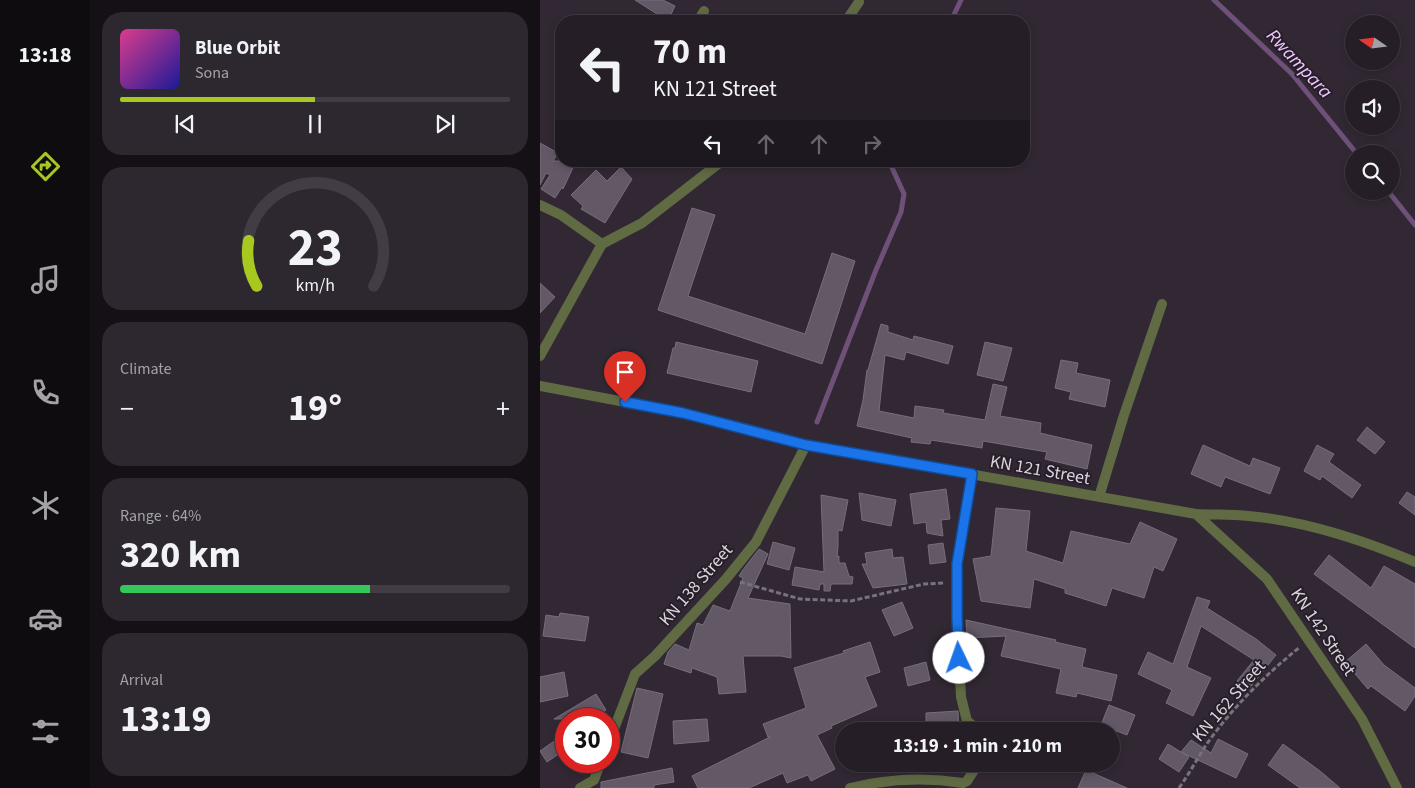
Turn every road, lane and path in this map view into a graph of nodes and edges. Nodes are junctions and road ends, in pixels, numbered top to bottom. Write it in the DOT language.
graph roads {
  1 [pos="858,2"];
  2 [pos="704,11"];
  3 [pos="702,15"];
  4 [pos="850,15"];
  5 [pos="714,167"];
  6 [pos="540,204"];
  7 [pos="602,244"];
  8 [pos="1162,304"];
  9 [pos="540,356"];
  10 [pos="540,386"];
  11 [pos="806,445"];
  12 [pos="972,474"];
  13 [pos="1100,496"];
  14 [pos="1196,514"];
  15 [pos="1415,562"];
  16 [pos="726,579"];
  17 [pos="957,583"];
  18 [pos="1309,641"];
  19 [pos="620,713"];
  20 [pos="968,722"];
  21 [pos="973,772"];
  22 [pos="596,773"];
  23 [pos="957,785"];
  24 [pos="580,788"];
  25 [pos="850,788"];
  26 [pos="1179,788"];
  27 [pos="1397,788"];
  1 -- 4 [label="street"];
  2 -- 3 [label="street"];
  5 -- 7 [label="street"];
  6 -- 7 [label="street"];
  7 -- 9 [label="street"];
  8 -- 13 [label="street"];
  10 -- 11 [label="street, KN 121 Street"];
  11 -- 12 [label="street, KN 121 Street"];
  11 -- 16 [label="street, KN 138 Street"];
  12 -- 13 [label="street, KN 121 Street"];
  12 -- 17 [label="street"];
  13 -- 14 [label="street, KN 121 Street"];
  14 -- 15 [label="street, KN 121 Street"];
  14 -- 18 [label="street, KN 142 Street"];
  16 -- 17 [label="path"];
  16 -- 19 [label="street, KN 138 Street"];
  17 -- 20 [label="street"];
  18 -- 26 [label="path, KN 162 Street"];
  18 -- 27 [label="street, KN 142 Street"];
  21 -- 23 [label="street"];
  22 -- 24 [label="street"];
  23 -- 25 [label="street"];
}
